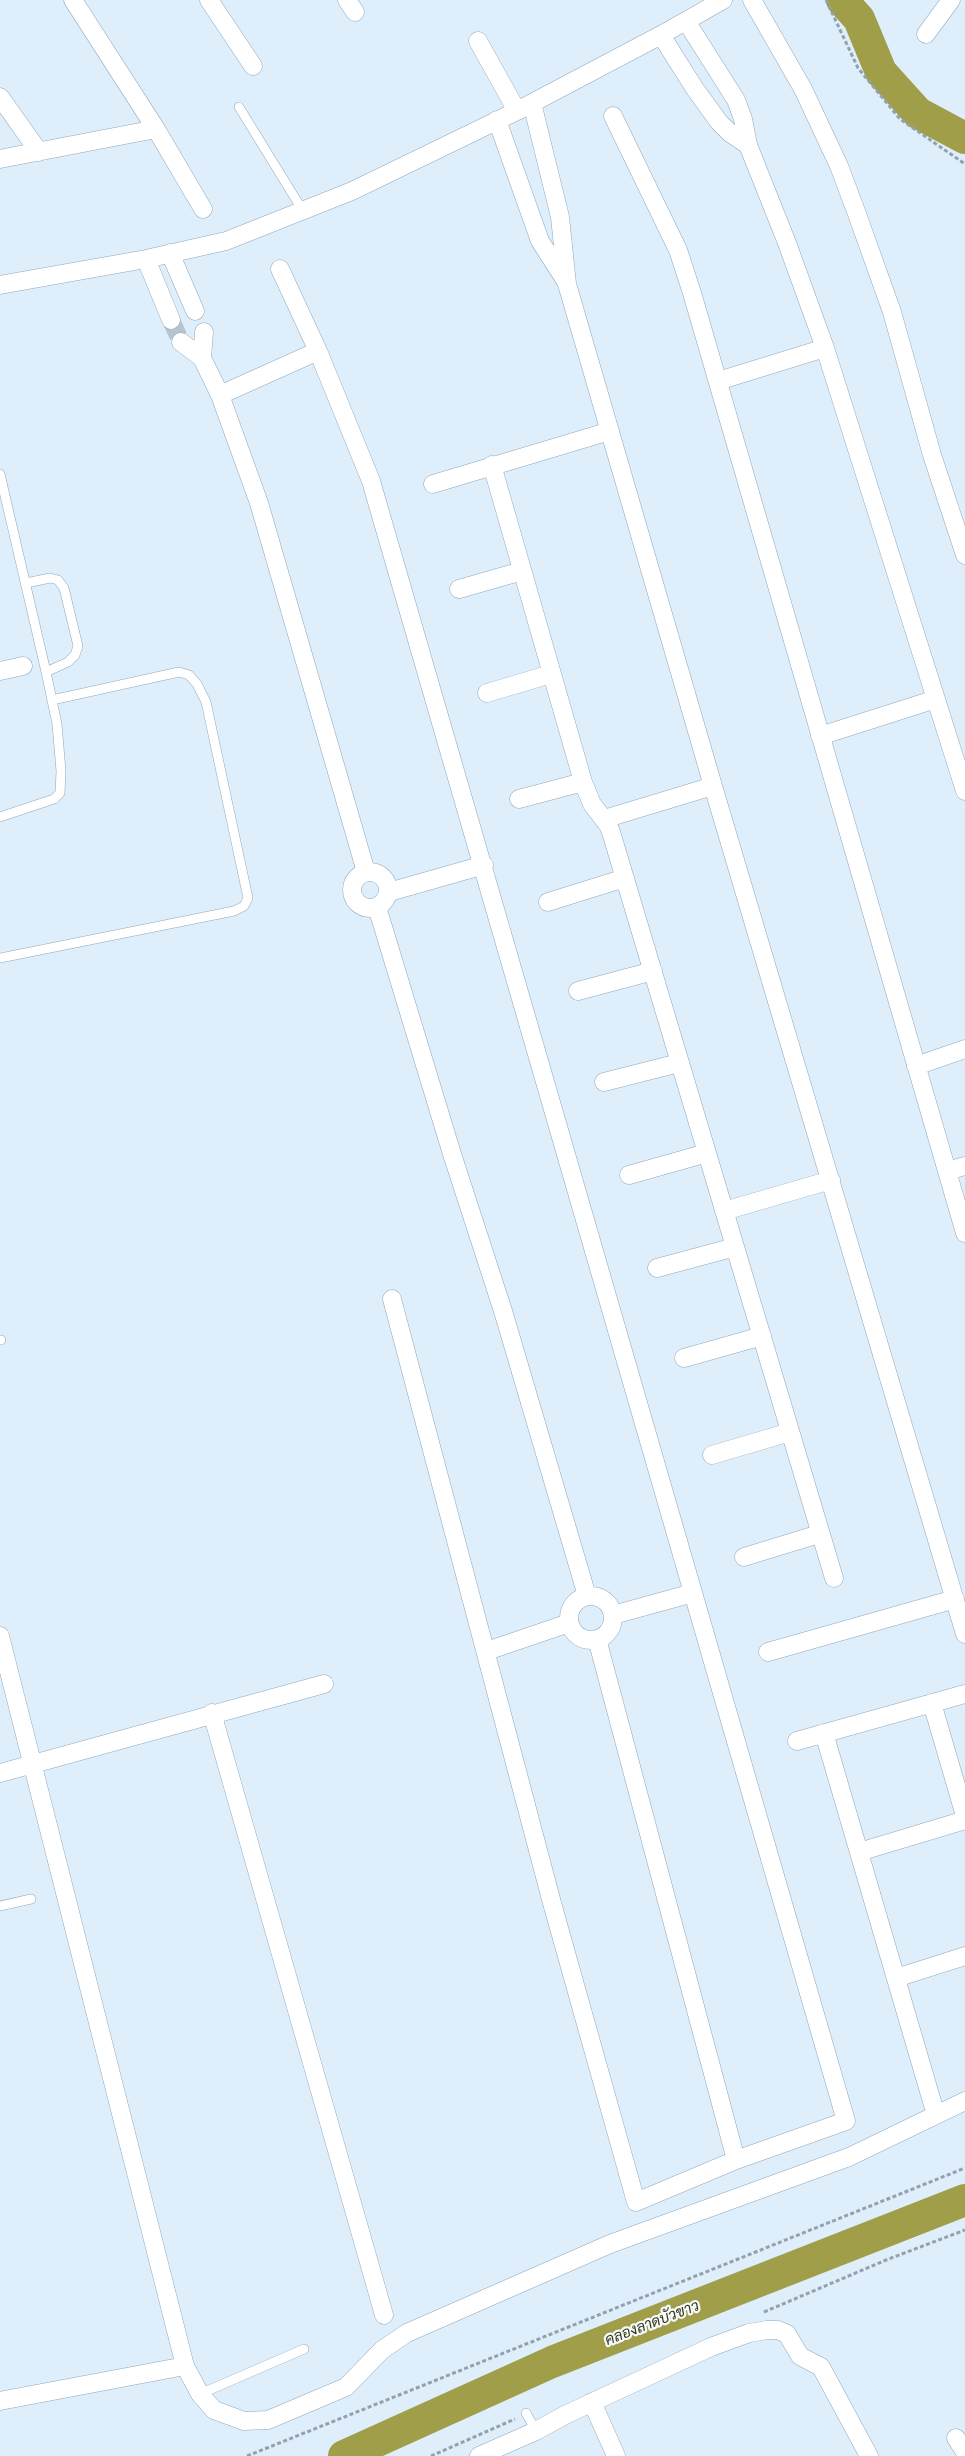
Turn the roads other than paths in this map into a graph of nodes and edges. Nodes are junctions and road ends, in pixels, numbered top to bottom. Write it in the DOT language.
graph roads {
  1 [pos="73,0"];
  2 [pos="209,0"];
  3 [pos="752,0"];
  4 [pos="951,0"];
  5 [pos="714,2"];
  6 [pos="686,21"];
  7 [pos="926,34"];
  8 [pos="661,36"];
  9 [pos="478,41"];
  10 [pos="253,66"];
  11 [pos="0,97"];
  12 [pos="239,107"];
  13 [pos="524,107"];
  14 [pos="613,116"];
  15 [pos="497,120"];
  16 [pos="156,129"];
  17 [pos="748,145"];
  18 [pos="39,152"];
  19 [pos="0,159"];
  20 [pos="203,209"];
  21 [pos="303,211"];
  22 [pos="170,253"];
  23 [pos="146,259"];
  24 [pos="280,269"];
  25 [pos="567,284"];
  26 [pos="0,286"];
  27 [pos="195,311"];
  28 [pos="171,320"];
  29 [pos="204,332"];
  30 [pos="181,342"];
  31 [pos="825,348"];
  32 [pos="318,351"];
  33 [pos="202,358"];
  34 [pos="718,381"];
  35 [pos="220,395"];
  36 [pos="610,430"];
  37 [pos="492,465"];
  38 [pos="0,474"];
  39 [pos="433,484"];
  40 [pos="965,556"];
  41 [pos="522,571"];
  42 [pos="26,583"];
  43 [pos="459,588"];
  44 [pos="23,666"];
  45 [pos="0,671"];
  46 [pos="46,672"];
  47 [pos="551,674"];
  48 [pos="487,693"];
  49 [pos="936,699"];
  50 [pos="52,700"];
  51 [pos="820,736"];
  52 [pos="583,782"];
  53 [pos="713,786"];
  54 [pos="965,791"];
  55 [pos="519,799"];
  56 [pos="0,817"];
  57 [pos="604,819"];
  58 [pos="484,865"];
  59 [pos="366,872"];
  60 [pos="625,878"];
  61 [pos="388,892"];
  62 [pos="548,902"];
  63 [pos="377,907"];
  64 [pos="0,958"];
  65 [pos="653,971"];
  66 [pos="578,991"];
  67 [pos="965,1049"];
  68 [pos="679,1062"];
  69 [pos="916,1066"];
  70 [pos="604,1082"];
  71 [pos="707,1153"];
  72 [pos="965,1166"];
  73 [pos="947,1171"];
  74 [pos="628,1175"];
  75 [pos="831,1180"];
  76 [pos="724,1211"];
  77 [pos="965,1233"];
  78 [pos="735,1247"];
  79 [pos="657,1268"];
  80 [pos="392,1299"];
  81 [pos="762,1336"];
  82 [pos="684,1358"];
  83 [pos="790,1432"];
  84 [pos="712,1455"];
  85 [pos="820,1534"];
  86 [pos="744,1557"];
  87 [pos="834,1578"];
  88 [pos="693,1592"];
  89 [pos="587,1596"];
  90 [pos="955,1599"];
  91 [pos="613,1615"];
  92 [pos="569,1623"];
  93 [pos="965,1634"];
  94 [pos="0,1636"];
  95 [pos="597,1640"];
  96 [pos="487,1651"];
  97 [pos="768,1652"];
  98 [pos="324,1684"];
  99 [pos="965,1694"];
  100 [pos="932,1703"];
  101 [pos="212,1714"];
  102 [pos="824,1733"];
  103 [pos="797,1741"];
  104 [pos="32,1764"];
  105 [pos="0,1773"];
  106 [pos="965,1817"];
  107 [pos="859,1852"];
  108 [pos="31,1899"];
  109 [pos="0,1906"];
  110 [pos="965,1956"];
  111 [pos="896,1978"];
  112 [pos="965,2101"];
  113 [pos="933,2104"];
  114 [pos="736,2160"];
  115 [pos="384,2314"];
  116 [pos="304,2349"];
  117 [pos="185,2366"];
  118 [pos="200,2394"];
  119 [pos="0,2401"];
  120 [pos="592,2402"];
  121 [pos="526,2413"];
  122 [pos="536,2431"];
  123 [pos="480,2456"];
  124 [pos="616,2456"];
  125 [pos="869,2456"];
  1 -- 16 [label="street"];
  2 -- 10 [label="street"];
  3 -- 40 [label="street"];
  4 -- 7 [label="street"];
  5 -- 6 [label="street"];
  6 -- 8 [label="street"];
  6 -- 17 [label="street"];
  8 -- 13 [label="street"];
  8 -- 17 [label="street"];
  9 -- 13 [label="street"];
  11 -- 18 [label="street"];
  12 -- 21 [label="lane"];
  13 -- 15 [label="street"];
  13 -- 25 [label="street"];
  14 -- 34 [label="street"];
  15 -- 21 [label="street"];
  15 -- 25 [label="street"];
  16 -- 18 [label="street"];
  16 -- 20 [label="street"];
  17 -- 31 [label="street"];
  18 -- 19 [label="street"];
  21 -- 22 [label="street"];
  22 -- 23 [label="street"];
  22 -- 27 [label="street"];
  23 -- 26 [label="street"];
  23 -- 28 [label="street"];
  24 -- 32 [label="street"];
  25 -- 36 [label="street"];
  29 -- 33 [label="street"];
  30 -- 33 [label="street"];
  31 -- 34 [label="street"];
  31 -- 49 [label="street"];
  32 -- 35 [label="street"];
  32 -- 58 [label="street"];
  33 -- 35 [label="street"];
  34 -- 51 [label="street"];
  35 -- 59 [label="street"];
  36 -- 37 [label="street"];
  36 -- 53 [label="street"];
  37 -- 39 [label="street"];
  37 -- 41 [label="street"];
  38 -- 42 [label="lane"];
  41 -- 43 [label="street"];
  41 -- 47 [label="street"];
  42 -- 46 [label="lane"];
  42 -- 46 [label="lane"];
  44 -- 45 [label="street"];
  46 -- 50 [label="lane"];
  47 -- 48 [label="street"];
  47 -- 52 [label="street"];
  49 -- 51 [label="street"];
  49 -- 54 [label="street"];
  50 -- 56 [label="lane"];
  50 -- 64 [label="lane"];
  51 -- 69 [label="street"];
  52 -- 55 [label="street"];
  52 -- 57 [label="street"];
  53 -- 57 [label="street"];
  53 -- 75 [label="street"];
  57 -- 60 [label="street"];
  58 -- 61 [label="street"];
  58 -- 88 [label="street"];
  59 -- 61 [label="street"];
  59 -- 63 [label="street"];
  60 -- 62 [label="street"];
  60 -- 65 [label="street"];
  61 -- 63 [label="street"];
  63 -- 89 [label="street"];
  65 -- 66 [label="street"];
  65 -- 68 [label="street"];
  67 -- 69 [label="street"];
  68 -- 70 [label="street"];
  68 -- 71 [label="street"];
  69 -- 73 [label="street"];
  71 -- 74 [label="street"];
  71 -- 76 [label="street"];
  72 -- 73 [label="street"];
  73 -- 77 [label="street"];
  75 -- 76 [label="street"];
  75 -- 90 [label="street"];
  76 -- 78 [label="street"];
  78 -- 79 [label="street"];
  78 -- 81 [label="street"];
  80 -- 96 [label="street"];
  81 -- 82 [label="street"];
  81 -- 83 [label="street"];
  83 -- 84 [label="street"];
  83 -- 85 [label="street"];
  85 -- 86 [label="street"];
  85 -- 87 [label="street"];
  88 -- 91 [label="street"];
  88 -- 114 [label="street"];
  89 -- 91 [label="street"];
  89 -- 92 [label="street"];
  90 -- 93 [label="street"];
  90 -- 97 [label="street"];
  91 -- 95 [label="street"];
  92 -- 95 [label="street"];
  92 -- 96 [label="street"];
  94 -- 104 [label="street"];
  95 -- 114 [label="street"];
  96 -- 114 [label="street"];
  98 -- 101 [label="street"];
  99 -- 100 [label="street"];
  100 -- 102 [label="street"];
  100 -- 106 [label="street"];
  101 -- 104 [label="street"];
  101 -- 115 [label="street"];
  102 -- 103 [label="street"];
  102 -- 107 [label="street"];
  104 -- 105 [label="street"];
  104 -- 117 [label="street"];
  106 -- 107 [label="street"];
  107 -- 111 [label="street"];
  108 -- 109 [label="lane"];
  110 -- 111 [label="street"];
  111 -- 113 [label="street"];
  112 -- 118 [label="street"];
  116 -- 118 [label="lane"];
  117 -- 118 [label="street"];
  117 -- 119 [label="street"];
  120 -- 122 [label="street"];
  120 -- 124 [label="street"];
  120 -- 125 [label="street"];
  121 -- 122 [label="lane"];
  122 -- 123 [label="street"];
}
